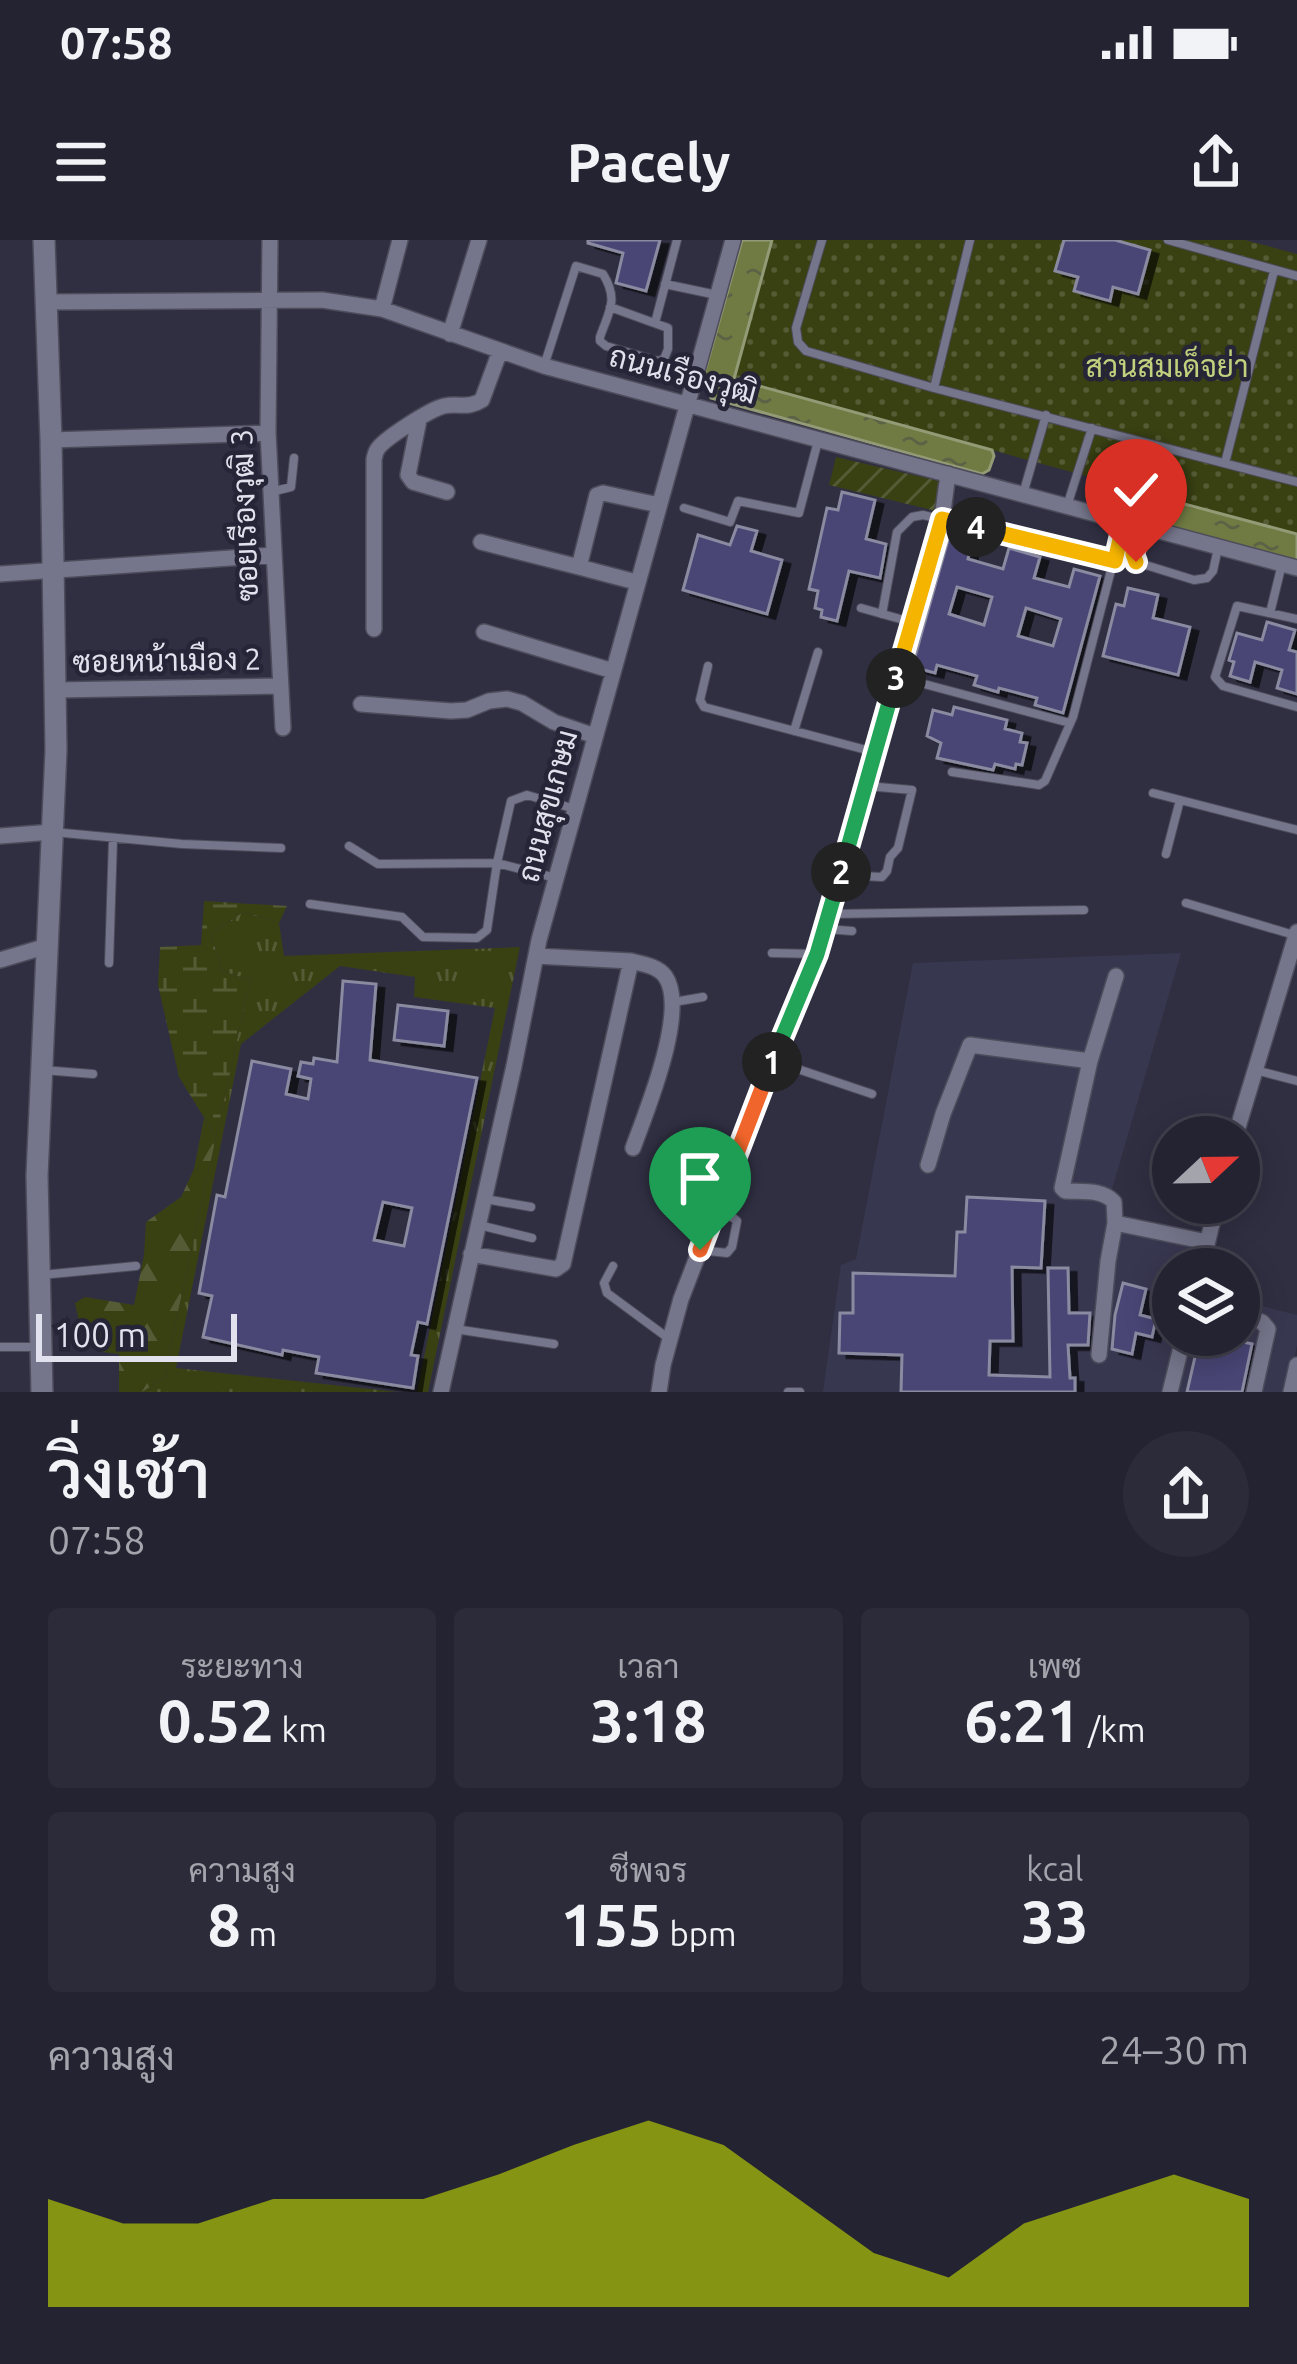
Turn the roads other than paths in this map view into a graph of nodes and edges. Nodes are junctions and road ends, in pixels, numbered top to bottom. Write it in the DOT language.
graph roads {
  1 [pos="44,240"];
  2 [pos="270,240"];
  3 [pos="400,240"];
  4 [pos="479,240"];
  5 [pos="677,240"];
  6 [pos="733,240"];
  7 [pos="822,240"];
  8 [pos="970,240"];
  9 [pos="1168,240"];
  10 [pos="1274,271"];
  11 [pos="1297,276"];
  12 [pos="665,284"];
  13 [pos="718,295"];
  14 [pos="267,300"];
  15 [pos="48,302"];
  16 [pos="610,307"];
  17 [pos="382,309"];
  18 [pos="655,323"];
  19 [pos="450,334"];
  20 [pos="500,351"];
  21 [pos="544,366"];
  22 [pos="934,388"];
  23 [pos="686,404"];
  24 [pos="1046,415"];
  25 [pos="419,420"];
  26 [pos="1092,428"];
  27 [pos="268,433"];
  28 [pos="51,440"];
  29 [pos="818,440"];
  30 [pos="294,458"];
  31 [pos="1226,463"];
  32 [pos="948,474"];
  33 [pos="1297,482"];
  34 [pos="271,492"];
  35 [pos="448,492"];
  36 [pos="1023,494"];
  37 [pos="659,505"];
  38 [pos="1066,506"];
  39 [pos="684,508"];
  40 [pos="942,519"];
  41 [pos="1124,522"];
  42 [pos="1142,526"];
  43 [pos="481,542"];
  44 [pos="1218,547"];
  45 [pos="274,555"];
  46 [pos="1115,561"];
  47 [pos="1290,566"];
  48 [pos="579,567"];
  49 [pos="52,571"];
  50 [pos="0,574"];
  51 [pos="636,582"];
  52 [pos="861,608"];
  53 [pos="1270,613"];
  54 [pos="882,614"];
  55 [pos="1297,620"];
  56 [pos="912,622"];
  57 [pos="374,629"];
  58 [pos="484,632"];
  59 [pos="818,652"];
  60 [pos="708,666"];
  61 [pos="613,671"];
  62 [pos="896,677"];
  63 [pos="279,686"];
  64 [pos="55,690"];
  65 [pos="361,704"];
  66 [pos="1297,707"];
  67 [pos="1070,723"];
  68 [pos="283,728"];
  69 [pos="794,731"];
  70 [pos="595,736"];
  71 [pos="874,752"];
  72 [pos="952,772"];
  73 [pos="865,786"];
  74 [pos="1153,793"];
  75 [pos="1180,800"];
  76 [pos="575,809"];
  77 [pos="1297,830"];
  78 [pos="52,832"];
  79 [pos="0,836"];
  80 [pos="113,838"];
  81 [pos="349,846"];
  82 [pos="281,848"];
  83 [pos="1166,854"];
  84 [pos="497,863"];
  85 [pos="840,875"];
  86 [pos="556,878"];
  87 [pos="1186,903"];
  88 [pos="310,904"];
  89 [pos="1084,910"];
  90 [pos="827,921"];
  91 [pos="852,931"];
  92 [pos="1296,934"];
  93 [pos="47,946"];
  94 [pos="772,952"];
  95 [pos="817,954"];
  96 [pos="536,956"];
  97 [pos="0,960"];
  98 [pos="632,961"];
  99 [pos="109,963"];
  100 [pos="1116,976"];
  101 [pos="703,997"];
  102 [pos="674,1001"];
  103 [pos="773,1060"];
  104 [pos="1090,1061"];
  105 [pos="42,1070"];
  106 [pos="1254,1070"];
  107 [pos="93,1074"];
  108 [pos="1297,1081"];
  109 [pos="872,1094"];
  110 [pos="1240,1116"];
  111 [pos="633,1148"];
  112 [pos="928,1165"];
  113 [pos="484,1199"];
  114 [pos="717,1205"];
  115 [pos="531,1207"];
  116 [pos="1115,1223"];
  117 [pos="1212,1224"];
  118 [pos="478,1225"];
  119 [pos="532,1238"];
  120 [pos="1207,1242"];
  121 [pos="1206,1248"];
  122 [pos="700,1250"];
  123 [pos="471,1254"];
  124 [pos="613,1265"];
  125 [pos="136,1266"];
  126 [pos="39,1275"];
  127 [pos="1260,1321"];
  128 [pos="455,1329"];
  129 [pos="670,1339"];
  130 [pos="554,1344"];
  131 [pos="0,1347"];
  132 [pos="41,1347"];
  133 [pos="1099,1355"];
  134 [pos="1179,1356"];
  135 [pos="1297,1364"];
  136 [pos="42,1392"];
  137 [pos="442,1392"];
  138 [pos="659,1392"];
  139 [pos="788,1392"];
  140 [pos="800,1392"];
  141 [pos="1170,1392"];
  142 [pos="1254,1392"];
  143 [pos="1291,1392"];
  1 -- 15 [label="street"];
  2 -- 14 [label="street, ซอยเรืองวุฒิ 3"];
  3 -- 17 [label="street"];
  4 -- 19 [label="street"];
  5 -- 12 [label="lane"];
  6 -- 13 [label="street, ถนนสุขเกษม"];
  7 -- 22 [label="lane"];
  8 -- 22 [label="lane"];
  9 -- 10 [label="lane"];
  10 -- 11 [label="lane"];
  10 -- 31 [label="lane"];
  12 -- 13 [label="lane"];
  12 -- 18 [label="lane"];
  13 -- 23 [label="street, ถนนสุขเกษม"];
  14 -- 15 [label="street, ถนนเรืองวุฒิ"];
  14 -- 17 [label="street, ถนนเรืองวุฒิ"];
  14 -- 27 [label="street, ซอยเรืองวุฒิ 3"];
  15 -- 28 [label="street"];
  16 -- 18 [label="lane"];
  16 -- 18 [label="lane"];
  16 -- 21 [label="lane"];
  17 -- 19 [label="street, ถนนเรืองวุฒิ"];
  19 -- 20 [label="street, ถนนเรืองวุฒิ"];
  20 -- 21 [label="street, ถนนเรืองวุฒิ"];
  20 -- 25 [label="street"];
  21 -- 23 [label="street, ถนนเรืองวุฒิ"];
  22 -- 24 [label="lane"];
  23 -- 29 [label="street, ถนนเรืองวุฒิ"];
  23 -- 37 [label="street, ถนนสุขเกษม"];
  24 -- 26 [label="lane"];
  24 -- 36 [label="lane"];
  25 -- 35 [label="street"];
  25 -- 57 [label="street"];
  26 -- 31 [label="lane"];
  26 -- 38 [label="lane"];
  27 -- 28 [label="street"];
  27 -- 34 [label="street, ซอยเรืองวุฒิ 3"];
  28 -- 49 [label="street"];
  29 -- 32 [label="street, ถนนเรืองวุฒิ"];
  29 -- 39 [label="lane"];
  30 -- 34 [label="lane"];
  31 -- 33 [label="lane"];
  32 -- 36 [label="street, ถนนเรืองวุฒิ"];
  32 -- 40 [label="street"];
  34 -- 45 [label="street, ซอยเรืองวุฒิ 3"];
  36 -- 38 [label="street, ถนนเรืองวุฒิ"];
  37 -- 48 [label="street"];
  37 -- 51 [label="street, ถนนสุขเกษม"];
  38 -- 41 [label="street, ถนนเรืองวุฒิ"];
  40 -- 46 [label="lane"];
  40 -- 54 [label="lane"];
  40 -- 56 [label="street"];
  41 -- 42 [label="street, ถนนเรืองวุฒิ"];
  41 -- 46 [label="lane"];
  42 -- 44 [label="street, ถนนเรืองวุฒิ"];
  42 -- 44 [label="lane"];
  43 -- 48 [label="street"];
  44 -- 47 [label="street, ถนนเรืองวุฒิ"];
  45 -- 49 [label="street"];
  45 -- 63 [label="street, ซอยเรืองวุฒิ 3"];
  46 -- 67 [label="lane"];
  47 -- 53 [label="lane"];
  48 -- 51 [label="street"];
  49 -- 50 [label="street"];
  49 -- 64 [label="street"];
  51 -- 61 [label="street, ถนนสุขเกษม"];
  52 -- 54 [label="lane"];
  53 -- 55 [label="lane"];
  53 -- 66 [label="lane"];
  54 -- 56 [label="lane"];
  56 -- 62 [label="street"];
  58 -- 61 [label="street"];
  59 -- 69 [label="lane"];
  60 -- 69 [label="lane"];
  61 -- 70 [label="street, ถนนสุขเกษม"];
  62 -- 67 [label="lane"];
  62 -- 71 [label="street"];
  63 -- 64 [label="street, ซอยหน้าเมือง 2"];
  63 -- 68 [label="street, ซอยเรืองวุฒิ 3"];
  64 -- 78 [label="street"];
  65 -- 70 [label="street"];
  67 -- 72 [label="lane"];
  69 -- 71 [label="lane"];
  70 -- 76 [label="street, ถนนสุขเกษม"];
  71 -- 73 [label="street"];
  73 -- 85 [label="street"];
  73 -- 85 [label="lane"];
  74 -- 75 [label="lane"];
  75 -- 77 [label="lane"];
  75 -- 83 [label="lane"];
  76 -- 84 [label="lane"];
  76 -- 86 [label="street, ถนนสุขเกษม"];
  78 -- 79 [label="street"];
  78 -- 80 [label="lane"];
  78 -- 93 [label="street"];
  80 -- 82 [label="lane"];
  80 -- 99 [label="lane"];
  81 -- 84 [label="lane"];
  84 -- 86 [label="lane"];
  84 -- 88 [label="lane"];
  85 -- 90 [label="street"];
  86 -- 96 [label="street, ถนนสุขเกษม"];
  87 -- 92 [label="lane"];
  89 -- 90 [label="lane"];
  90 -- 91 [label="lane"];
  90 -- 95 [label="street"];
  92 -- 106 [label="street"];
  93 -- 97 [label="street"];
  93 -- 105 [label="street"];
  94 -- 95 [label="lane"];
  95 -- 103 [label="street"];
  96 -- 98 [label="street"];
  96 -- 113 [label="street, ถนนสุขเกษม"];
  98 -- 102 [label="street"];
  98 -- 123 [label="street"];
  100 -- 104 [label="street"];
  101 -- 102 [label="lane"];
  102 -- 111 [label="street"];
  103 -- 109 [label="lane"];
  103 -- 114 [label="street"];
  104 -- 112 [label="street"];
  104 -- 116 [label="street"];
  105 -- 107 [label="lane"];
  105 -- 126 [label="street"];
  106 -- 108 [label="lane"];
  106 -- 110 [label="street"];
  113 -- 115 [label="lane"];
  113 -- 118 [label="street, ถนนสุขเกษม"];
  114 -- 122 [label="street"];
  114 -- 122 [label="lane"];
  116 -- 120 [label="street"];
  116 -- 133 [label="street"];
  117 -- 120 [label="street"];
  118 -- 119 [label="lane"];
  118 -- 123 [label="street, ถนนสุขเกษม"];
  120 -- 121 [label="street"];
  122 -- 129 [label="street"];
  123 -- 128 [label="street, ถนนสุขเกษม"];
  124 -- 129 [label="lane"];
  125 -- 126 [label="lane"];
  126 -- 132 [label="street"];
  127 -- 142 [label="street"];
  128 -- 130 [label="lane"];
  128 -- 137 [label="street, ถนนสุขเกษม"];
  129 -- 138 [label="street"];
  131 -- 132 [label="lane"];
  132 -- 136 [label="street"];
  134 -- 141 [label="street"];
  135 -- 143 [label="street"];
  139 -- 140 [label="lane"];
}
